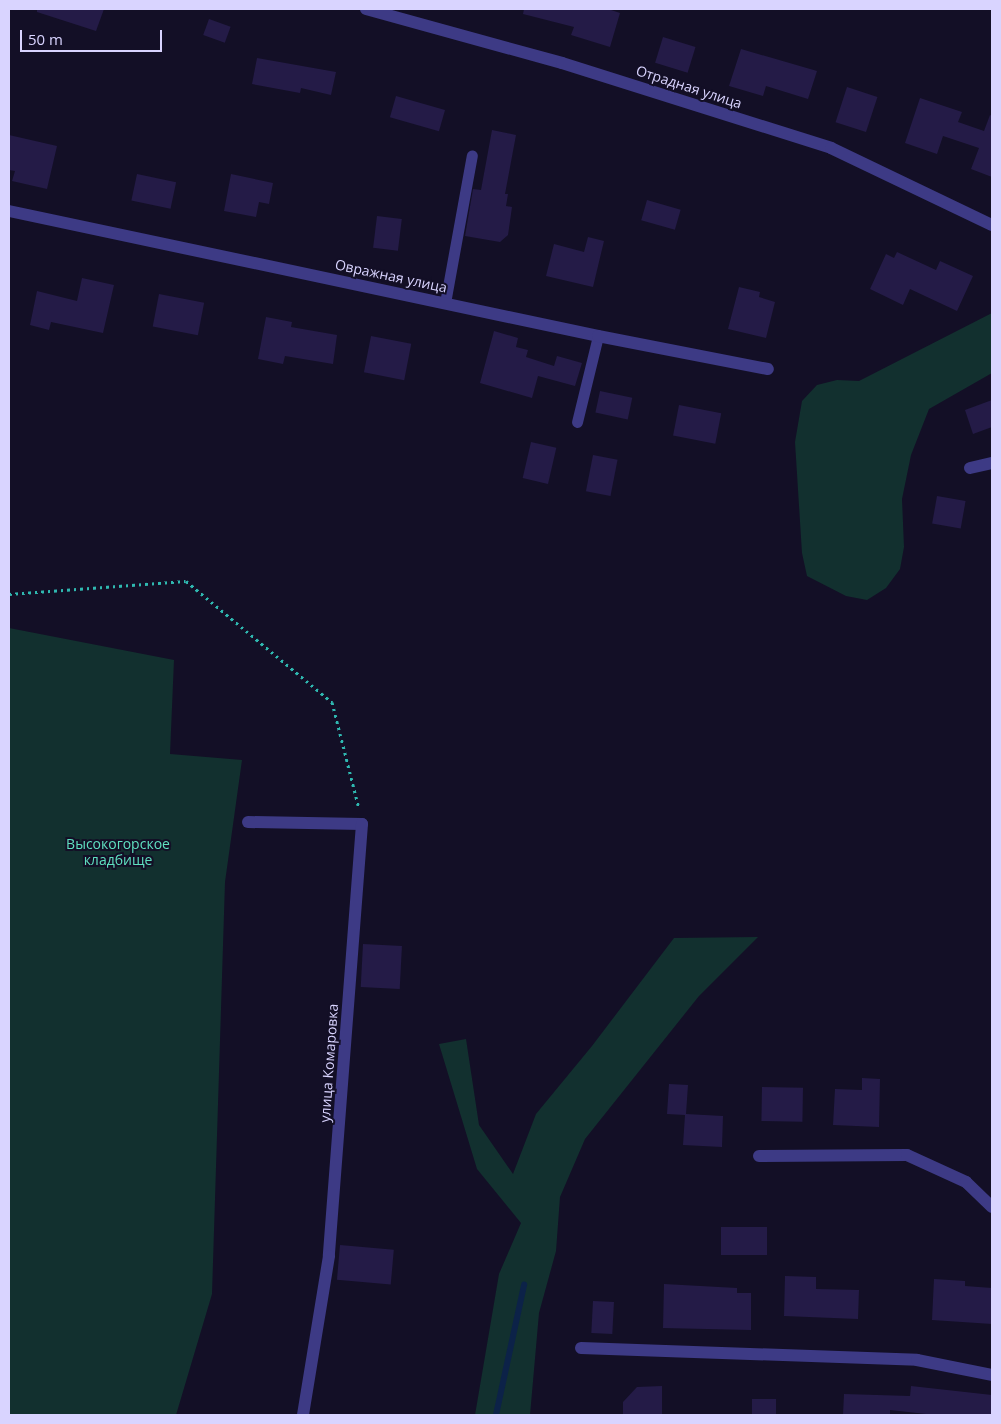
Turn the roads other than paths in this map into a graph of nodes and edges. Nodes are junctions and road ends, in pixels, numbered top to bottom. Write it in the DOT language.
graph roads {
  1 [pos="366,9"];
  2 [pos="472,155"];
  3 [pos="9,211"];
  4 [pos="992,225"];
  5 [pos="445,303"];
  6 [pos="598,336"];
  7 [pos="768,369"];
  8 [pos="577,422"];
  9 [pos="992,462"];
  10 [pos="970,468"];
  11 [pos="248,822"];
  12 [pos="759,1156"];
  13 [pos="992,1206"];
  14 [pos="581,1348"];
  15 [pos="992,1375"];
  16 [pos="303,1415"];
  1 -- 4 [label="street, Отрадная улица"];
  2 -- 5 [label="lane"];
  3 -- 5 [label="street, Овражная улица"];
  5 -- 6 [label="street, Овражная улица"];
  6 -- 7 [label="street, Овражная улица"];
  6 -- 8 [label="lane"];
  9 -- 10 [label="street"];
  11 -- 16 [label="street, улица Комаровка"];
  12 -- 13 [label="street"];
  14 -- 15 [label="street"];
}
